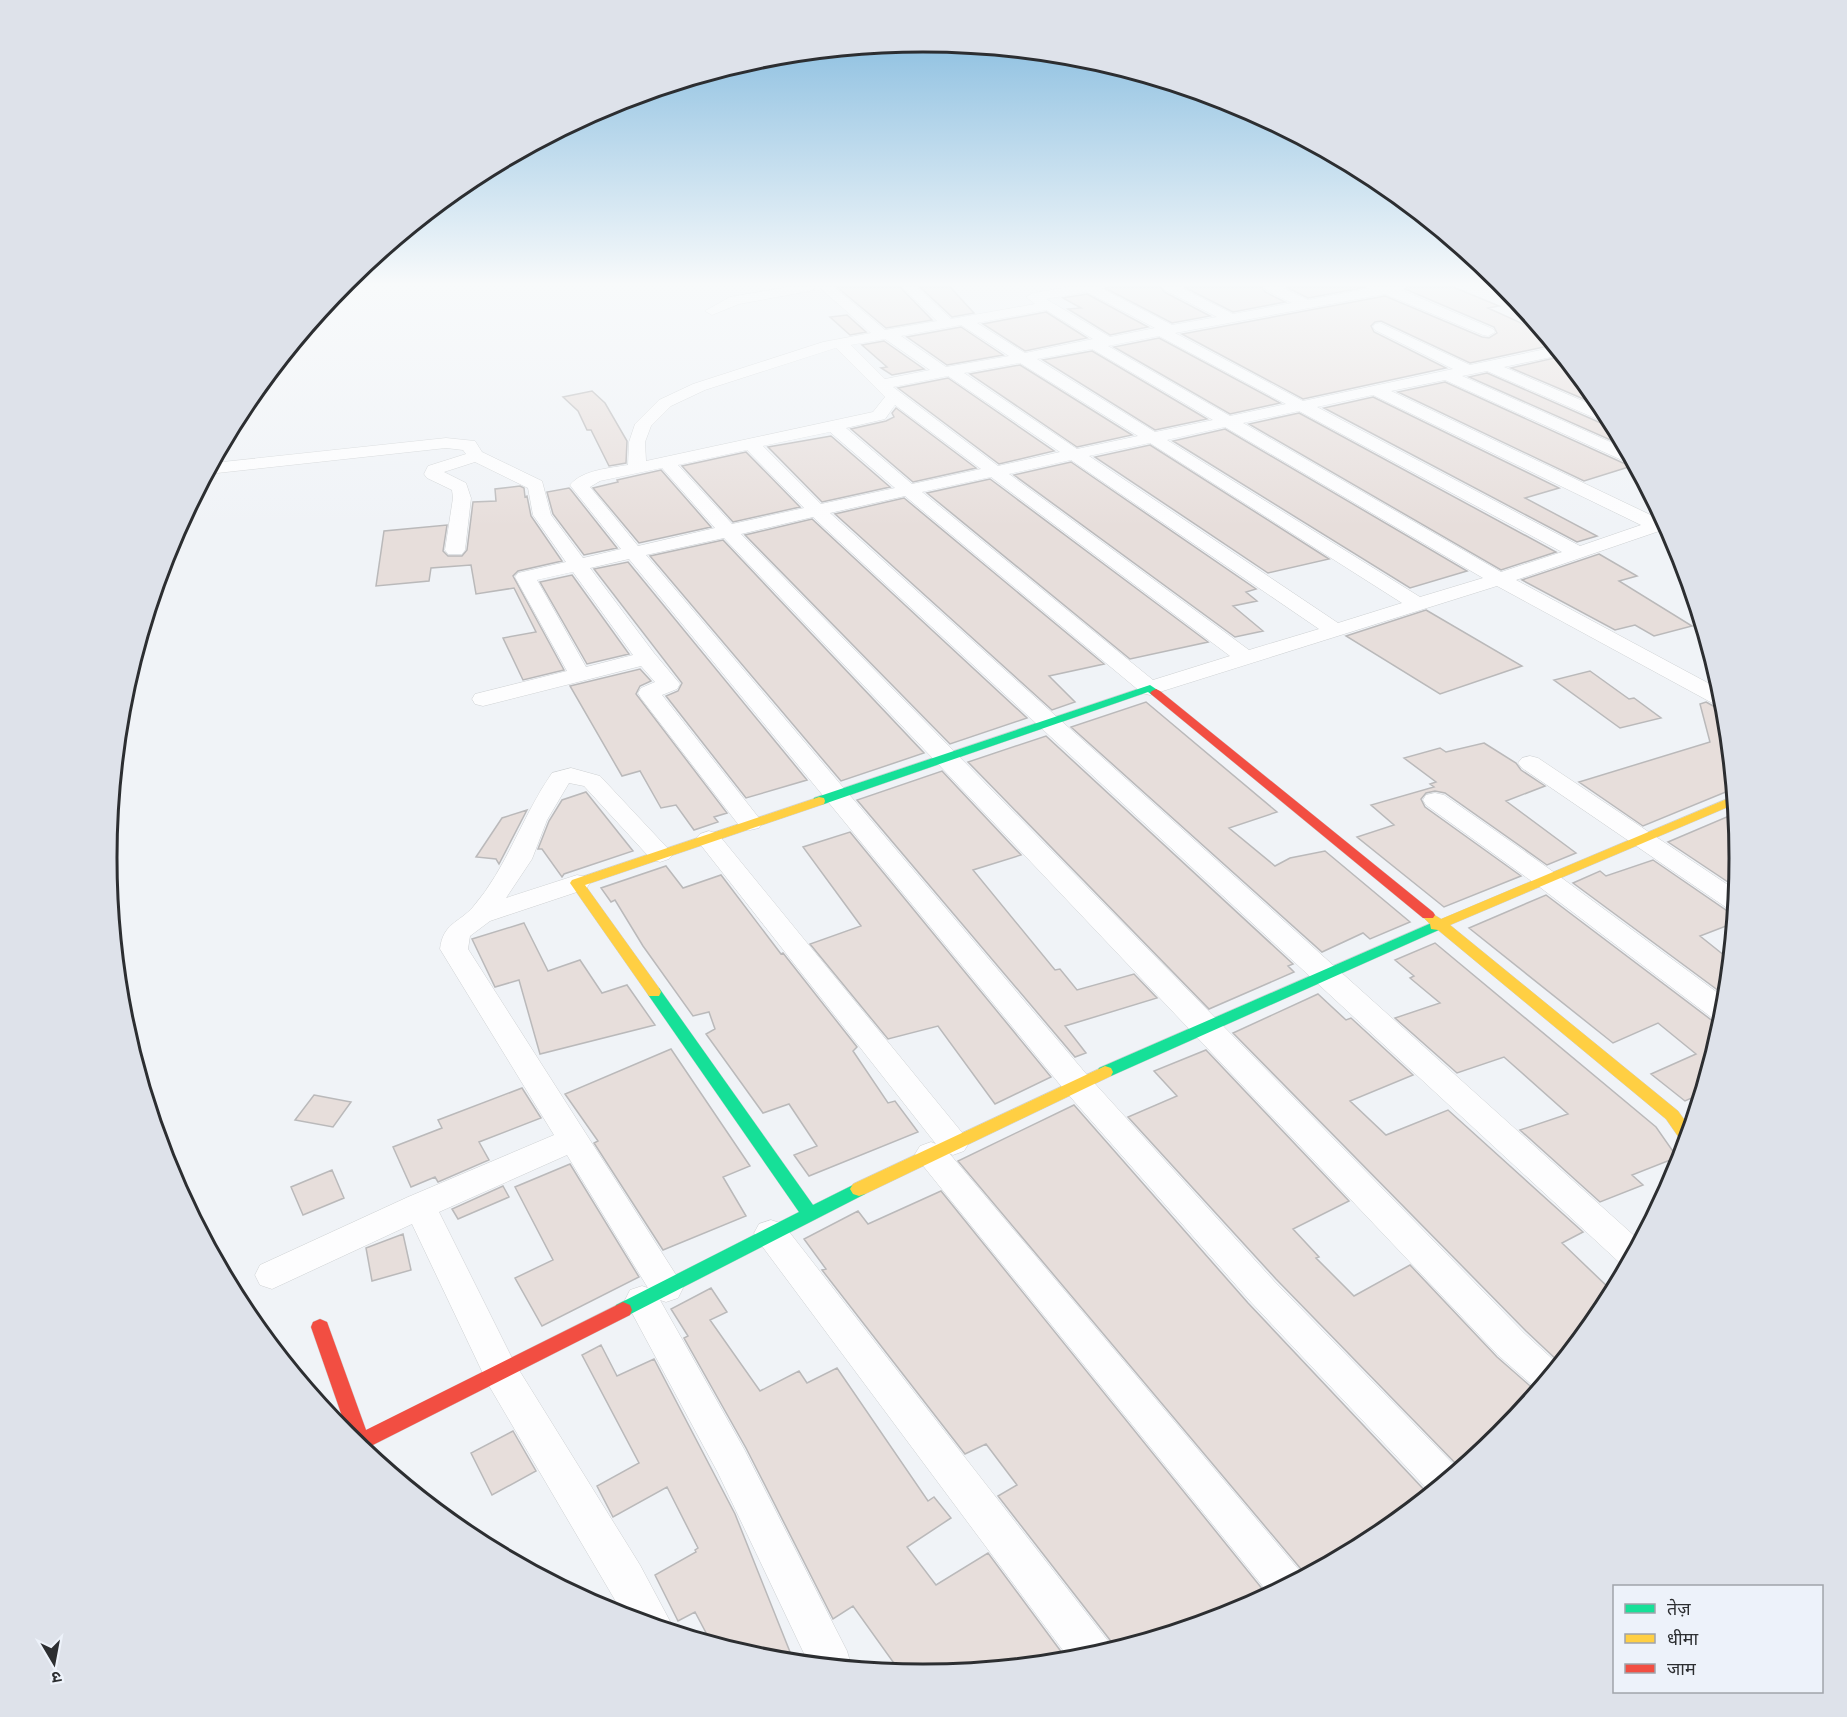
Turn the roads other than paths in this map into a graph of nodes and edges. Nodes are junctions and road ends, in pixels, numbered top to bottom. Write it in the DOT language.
graph roads {
  1 [pos="763,367"];
  2 [pos="864,367"];
  3 [pos="940,367"];
  4 [pos="967,367"];
  5 [pos="1039,367"];
  6 [pos="1141,367"];
  7 [pos="1231,367"];
  8 [pos="1462,367"];
  9 [pos="1478,367"];
  10 [pos="1491,367"];
  11 [pos="1468,370"];
  12 [pos="946,371"];
  13 [pos="1445,374"];
  14 [pos="887,390"];
  15 [pos="1375,390"];
  16 [pos="1302,406"];
  17 [pos="1595,412"];
  18 [pos="1230,422"];
  19 [pos="833,426"];
  20 [pos="1154,438"];
  21 [pos="751,444"];
  22 [pos="1621,454"];
  23 [pos="1076,455"];
  24 [pos="476,456"];
  25 [pos="666,462"];
  26 [pos="637,468"];
  27 [pos="218,469"];
  28 [pos="996,472"];
  29 [pos="908,490"];
  30 [pos="817,511"];
  31 [pos="1654,520"];
  32 [pos="1657,526"];
  33 [pos="727,532"];
  34 [pos="454,550"];
  35 [pos="634,553"];
  36 [pos="1579,553"];
  37 [pos="578,565"];
  38 [pos="1499,579"];
  39 [pos="1417,604"];
  40 [pos="1335,630"];
  41 [pos="646,658"];
  42 [pos="1246,658"];
  43 [pos="580,676"];
  44 [pos="1150,688"];
  45 [pos="1712,694"];
  46 [pos="483,699"];
  47 [pos="1048,723"];
  48 [pos="946,757"];
  49 [pos="1530,763"];
  50 [pos="837,794"];
  51 [pos="1435,800"];
  52 [pos="1728,803"];
  53 [pos="750,823"];
  54 [pos="709,839"];
  55 [pos="1643,839"];
  56 [pos="660,854"];
  57 [pos="1546,879"];
  58 [pos="577,883"];
  59 [pos="1729,897"];
  60 [pos="481,915"];
  61 [pos="1441,925"];
  62 [pos="1326,975"];
  63 [pos="1716,1006"];
  64 [pos="1204,1027"];
  65 [pos="1077,1084"];
  66 [pos="1682,1130"];
  67 [pos="574,1139"];
  68 [pos="942,1148"];
  69 [pos="420,1206"];
  70 [pos="810,1214"];
  71 [pos="771,1233"];
  72 [pos="1628,1250"];
  73 [pos="272,1275"];
  74 [pos="654,1294"];
  75 [pos="320,1328"];
  76 [pos="501,1373"];
  77 [pos="1543,1373"];
  78 [pos="357,1431"];
  79 [pos="366,1439"];
  80 [pos="1440,1477"];
  81 [pos="1283,1579"];
  82 [pos="645,1615"];
  83 [pos="1087,1648"];
  84 [pos="829,1659"];
  1 -- 26 [label="street"];
  2 -- 14 [label="street"];
  3 -- 12 [label="street"];
  4 -- 12 [label="street"];
  5 -- 20 [label="street"];
  6 -- 18 [label="street"];
  7 -- 16 [label="street"];
  8 -- 11 [label="street"];
  9 -- 11 [label="street"];
  10 -- 17 [label="street"];
  11 -- 13 [label="street"];
  12 -- 14 [label="street"];
  12 -- 23 [label="street"];
  13 -- 15 [label="street"];
  13 -- 22 [label="street"];
  14 -- 19 [label="street"];
  14 -- 28 [label="street"];
  15 -- 16 [label="street"];
  15 -- 31 [label="street"];
  16 -- 18 [label="street"];
  16 -- 36 [label="street"];
  18 -- 20 [label="street"];
  18 -- 38 [label="street"];
  19 -- 21 [label="street"];
  19 -- 29 [label="street"];
  20 -- 23 [label="street"];
  20 -- 39 [label="street"];
  21 -- 25 [label="street"];
  21 -- 30 [label="street"];
  23 -- 28 [label="street"];
  23 -- 40 [label="street"];
  24 -- 27 [label="street"];
  24 -- 34 [label="street"];
  24 -- 37 [label="street"];
  25 -- 26 [label="street"];
  25 -- 33 [label="street"];
  26 -- 35 [label="street"];
  28 -- 29 [label="street"];
  28 -- 42 [label="street"];
  29 -- 30 [label="street"];
  29 -- 44 [label="street"];
  30 -- 33 [label="street"];
  30 -- 47 [label="street"];
  32 -- 36 [label="street"];
  33 -- 35 [label="street"];
  33 -- 48 [label="street"];
  35 -- 37 [label="street"];
  35 -- 50 [label="street"];
  36 -- 38 [label="street"];
  37 -- 41 [label="street"];
  37 -- 43 [label="street"];
  38 -- 39 [label="street"];
  38 -- 45 [label="street"];
  39 -- 40 [label="street"];
  40 -- 42 [label="street"];
  41 -- 43 [label="street"];
  41 -- 53 [label="street"];
  42 -- 44 [label="street"];
  43 -- 46 [label="street"];
  44 -- 47 [label="street"];
  44 -- 61 [label="street"];
  47 -- 48 [label="street"];
  47 -- 62 [label="street"];
  48 -- 50 [label="street"];
  48 -- 64 [label="street"];
  49 -- 55 [label="street"];
  50 -- 53 [label="street"];
  50 -- 65 [label="street"];
  51 -- 57 [label="street"];
  52 -- 55 [label="street"];
  53 -- 54 [label="street"];
  54 -- 56 [label="street"];
  54 -- 68 [label="street"];
  55 -- 57 [label="street"];
  55 -- 59 [label="street"];
  56 -- 58 [label="street"];
  56 -- 60 [label="street"];
  57 -- 61 [label="street"];
  57 -- 63 [label="street"];
  58 -- 60 [label="street"];
  58 -- 70 [label="street"];
  60 -- 67 [label="street"];
  61 -- 62 [label="street"];
  61 -- 66 [label="street"];
  62 -- 64 [label="street"];
  62 -- 72 [label="street"];
  64 -- 65 [label="street"];
  64 -- 77 [label="street"];
  65 -- 68 [label="street"];
  65 -- 80 [label="street"];
  67 -- 69 [label="street"];
  67 -- 74 [label="street"];
  68 -- 70 [label="street"];
  68 -- 81 [label="street"];
  69 -- 73 [label="street"];
  69 -- 76 [label="street"];
  70 -- 71 [label="street"];
  71 -- 74 [label="street"];
  71 -- 83 [label="street"];
  74 -- 76 [label="street"];
  74 -- 84 [label="street"];
  75 -- 78 [label="street"];
  76 -- 79 [label="street"];
  76 -- 82 [label="street"];
}
